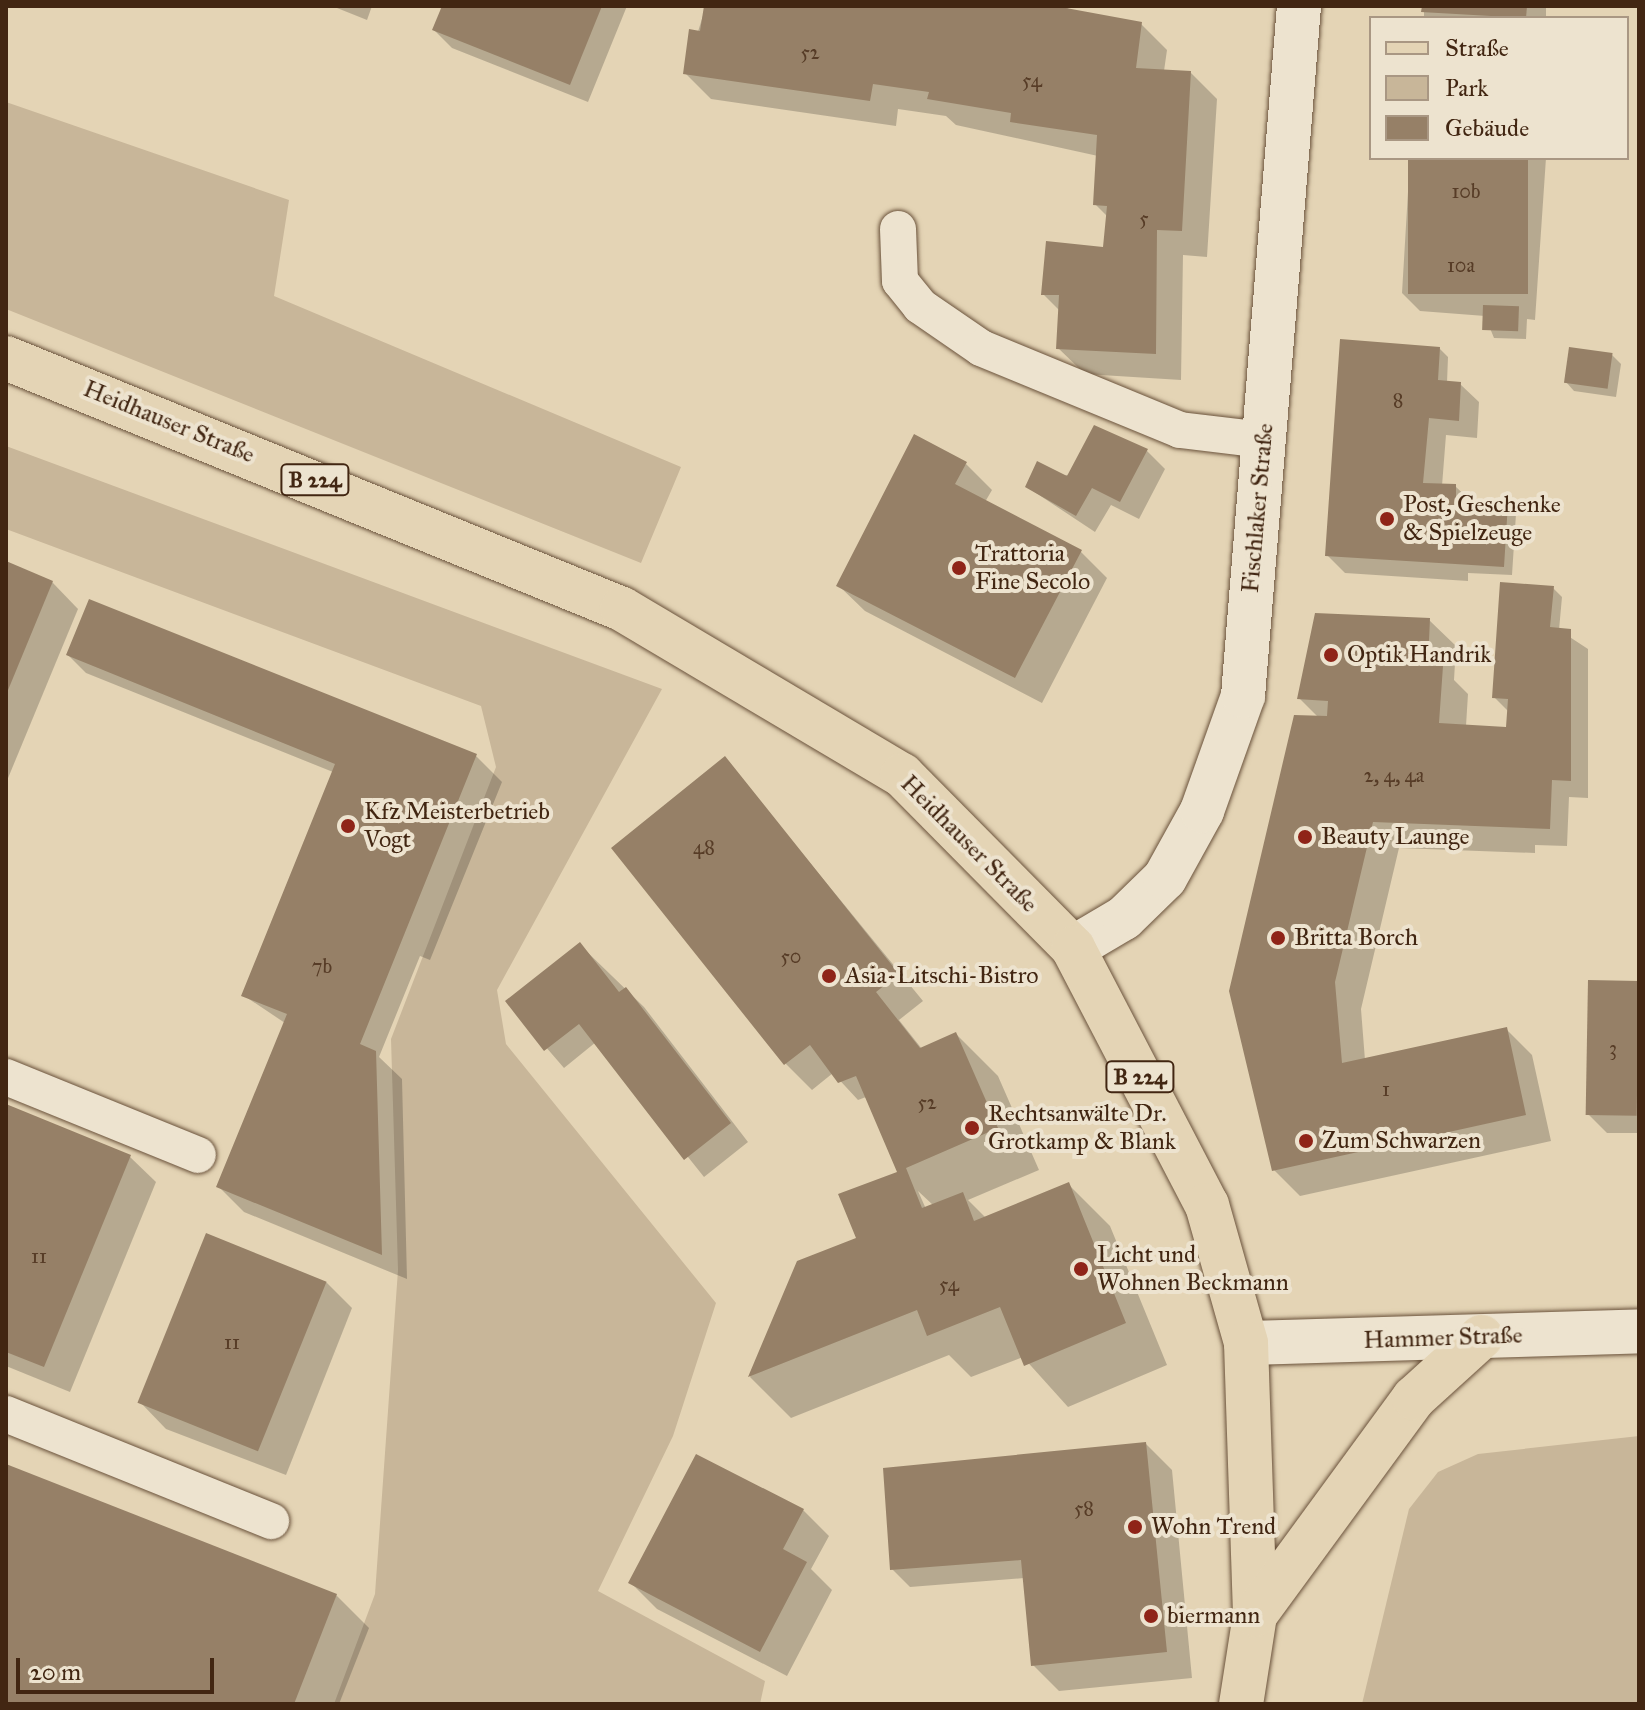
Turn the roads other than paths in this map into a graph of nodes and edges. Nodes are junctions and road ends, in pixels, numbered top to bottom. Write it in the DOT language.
graph roads {
  1 [pos="1299,6"];
  2 [pos="898,229"];
  3 [pos="6,358"];
  4 [pos="1264,440"];
  5 [pos="1073,948"];
  6 [pos="6,1077"];
  7 [pos="198,1155"];
  8 [pos="1639,1331"];
  9 [pos="1481,1337"];
  10 [pos="1246,1343"];
  11 [pos="6,1414"];
  12 [pos="271,1521"];
  13 [pos="1255,1615"];
  14 [pos="1241,1704"];
  1 -- 4 [label="street, Fischlaker Straße"];
  2 -- 4 [label="lane"];
  3 -- 5 [label="main road, Heidhauser Straße / B 224"];
  4 -- 5 [label="street, Fischlaker Straße"];
  5 -- 10 [label="main road, Heidhauser Straße / B 224"];
  6 -- 7 [label="lane"];
  8 -- 9 [label="street, Hammer Straße"];
  9 -- 10 [label="street, Hammer Straße"];
  9 -- 13 [label="main road"];
  10 -- 13 [label="main road, Heidhauser Straße / B 224"];
  11 -- 12 [label="lane"];
  13 -- 14 [label="main road, Heidhauser Straße / B 224"];
}
